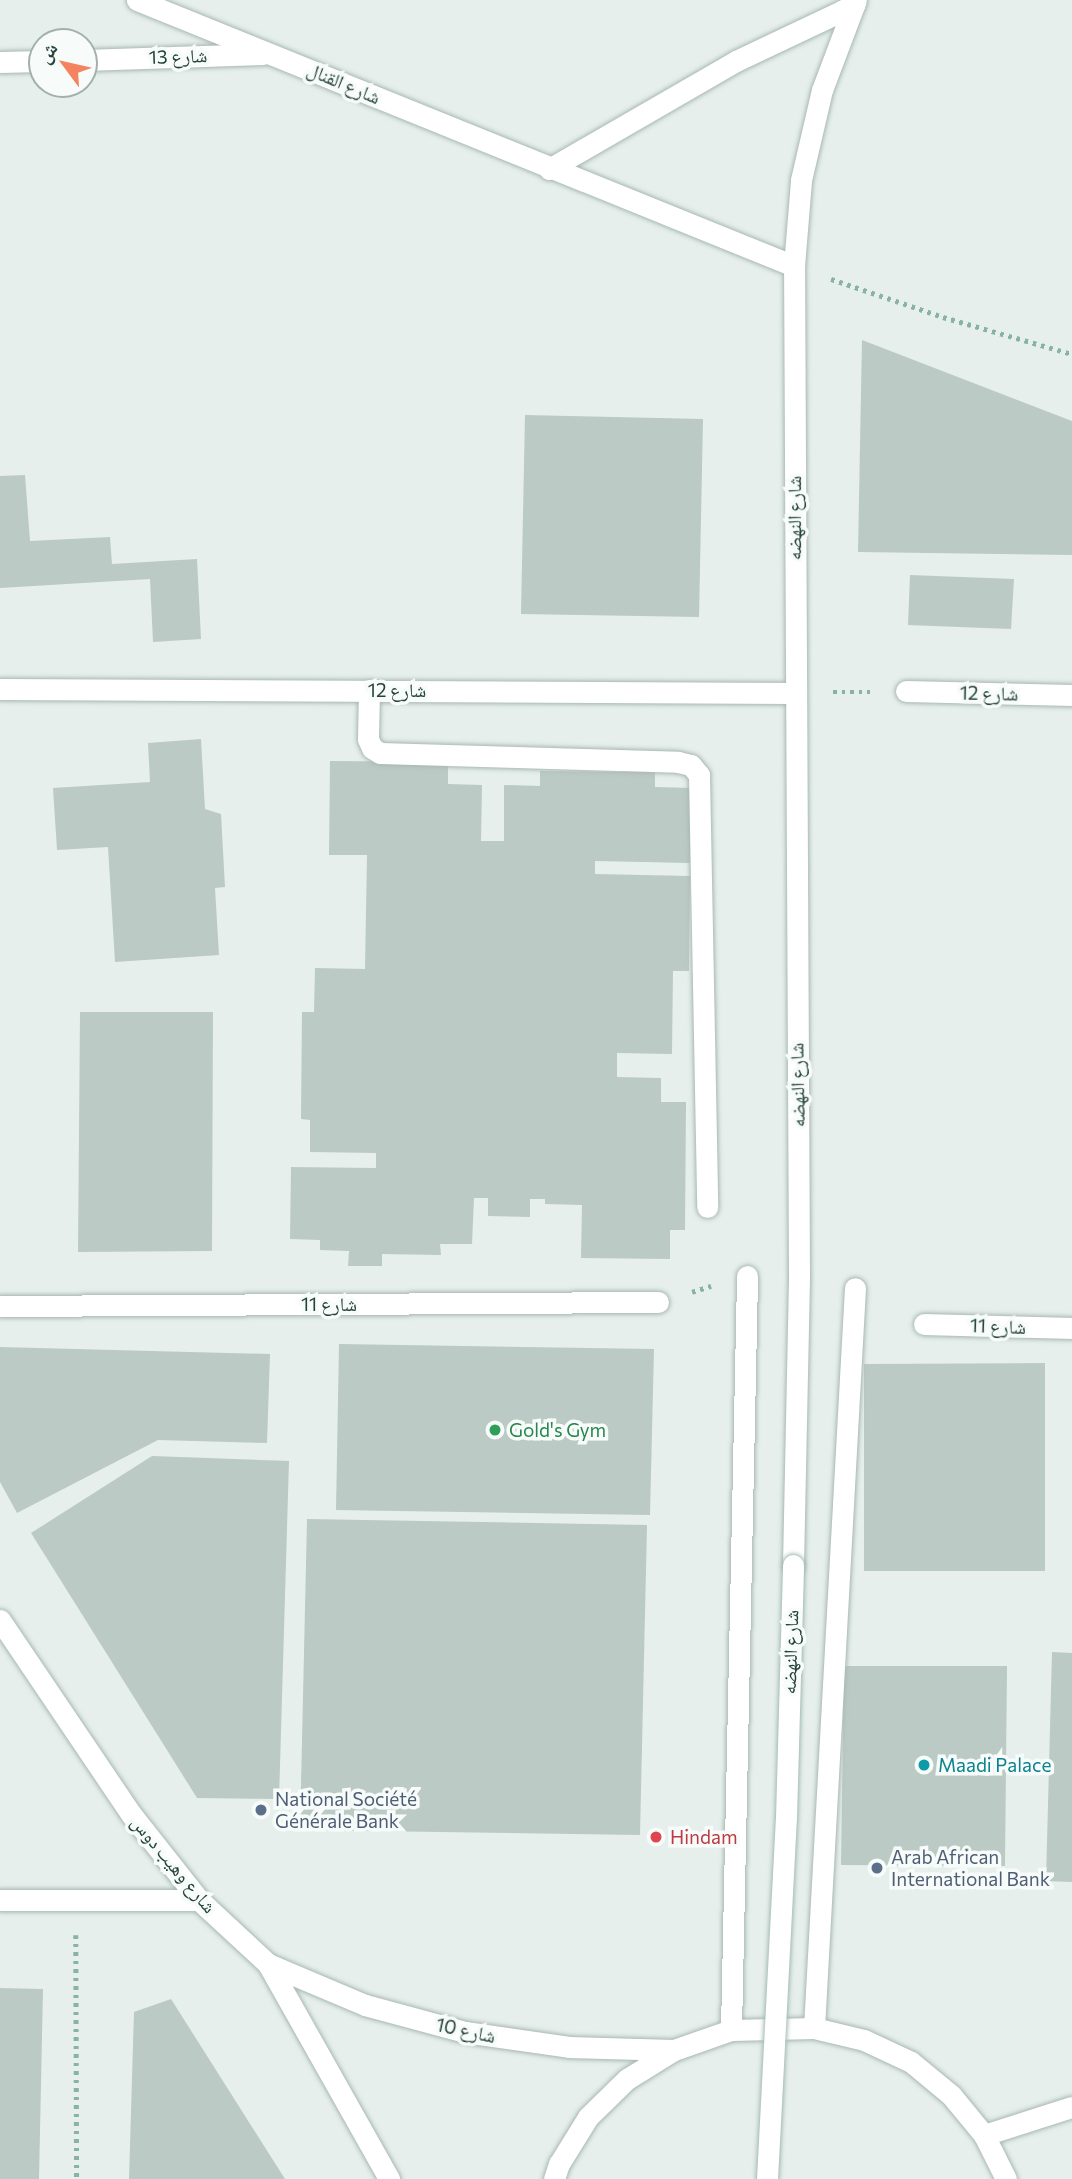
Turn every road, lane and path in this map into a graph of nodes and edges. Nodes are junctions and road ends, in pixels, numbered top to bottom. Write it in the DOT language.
graph roads {
  1 [pos="137,0"];
  2 [pos="855,2"];
  3 [pos="272,53"];
  4 [pos="98,59"];
  5 [pos="28,61"];
  6 [pos="0,62"];
  7 [pos="549,169"];
  8 [pos="794,266"];
  9 [pos="1072,355"];
  10 [pos="0,689"];
  11 [pos="369,690"];
  12 [pos="906,691"];
  13 [pos="794,693"];
  14 [pos="1072,695"];
  15 [pos="707,1207"];
  16 [pos="747,1276"];
  17 [pos="855,1288"];
  18 [pos="658,1302"];
  19 [pos="0,1306"];
  20 [pos="924,1324"];
  21 [pos="1072,1328"];
  22 [pos="0,1620"];
  23 [pos="0,1900"];
  24 [pos="76,1900"];
  25 [pos="199,1900"];
  26 [pos="268,1964"];
  27 [pos="814,2028"];
  28 [pos="731,2030"];
  29 [pos="674,2050"];
  30 [pos="1072,2107"];
  31 [pos="984,2135"];
  32 [pos="77,2179"];
  33 [pos="389,2179"];
  34 [pos="554,2179"];
  35 [pos="767,2179"];
  36 [pos="1006,2179"];
  1 -- 3 [label="street, شارع القنال"];
  2 -- 7 [label="street"];
  2 -- 8 [label="street, شارع النهضه"];
  3 -- 4 [label="street, شارع 13"];
  3 -- 7 [label="street, شارع القنال"];
  5 -- 6 [label="street"];
  7 -- 8 [label="street, شارع القنال"];
  8 -- 9 [label="path"];
  8 -- 13 [label="street, شارع النهضه"];
  10 -- 11 [label="street, شارع 12"];
  11 -- 13 [label="street, شارع 12"];
  11 -- 15 [label="street"];
  12 -- 13 [label="path"];
  12 -- 14 [label="street, شارع 12"];
  13 -- 35 [label="street, شارع النهضه, bridge"];
  16 -- 28 [label="street"];
  17 -- 27 [label="street"];
  18 -- 19 [label="street, شارع 11"];
  20 -- 21 [label="street, شارع 11"];
  22 -- 25 [label="street, شارع وهيب دوس"];
  23 -- 24 [label="street"];
  24 -- 25 [label="street"];
  24 -- 32 [label="path"];
  25 -- 26 [label="street, شارع وهيب دوس"];
  26 -- 29 [label="street, شارع 10"];
  26 -- 33 [label="street, شارع وهيب دوس"];
  27 -- 28 [label="street"];
  27 -- 31 [label="street"];
  28 -- 29 [label="street"];
  29 -- 34 [label="street"];
  30 -- 31 [label="street"];
  31 -- 36 [label="street"];
}
